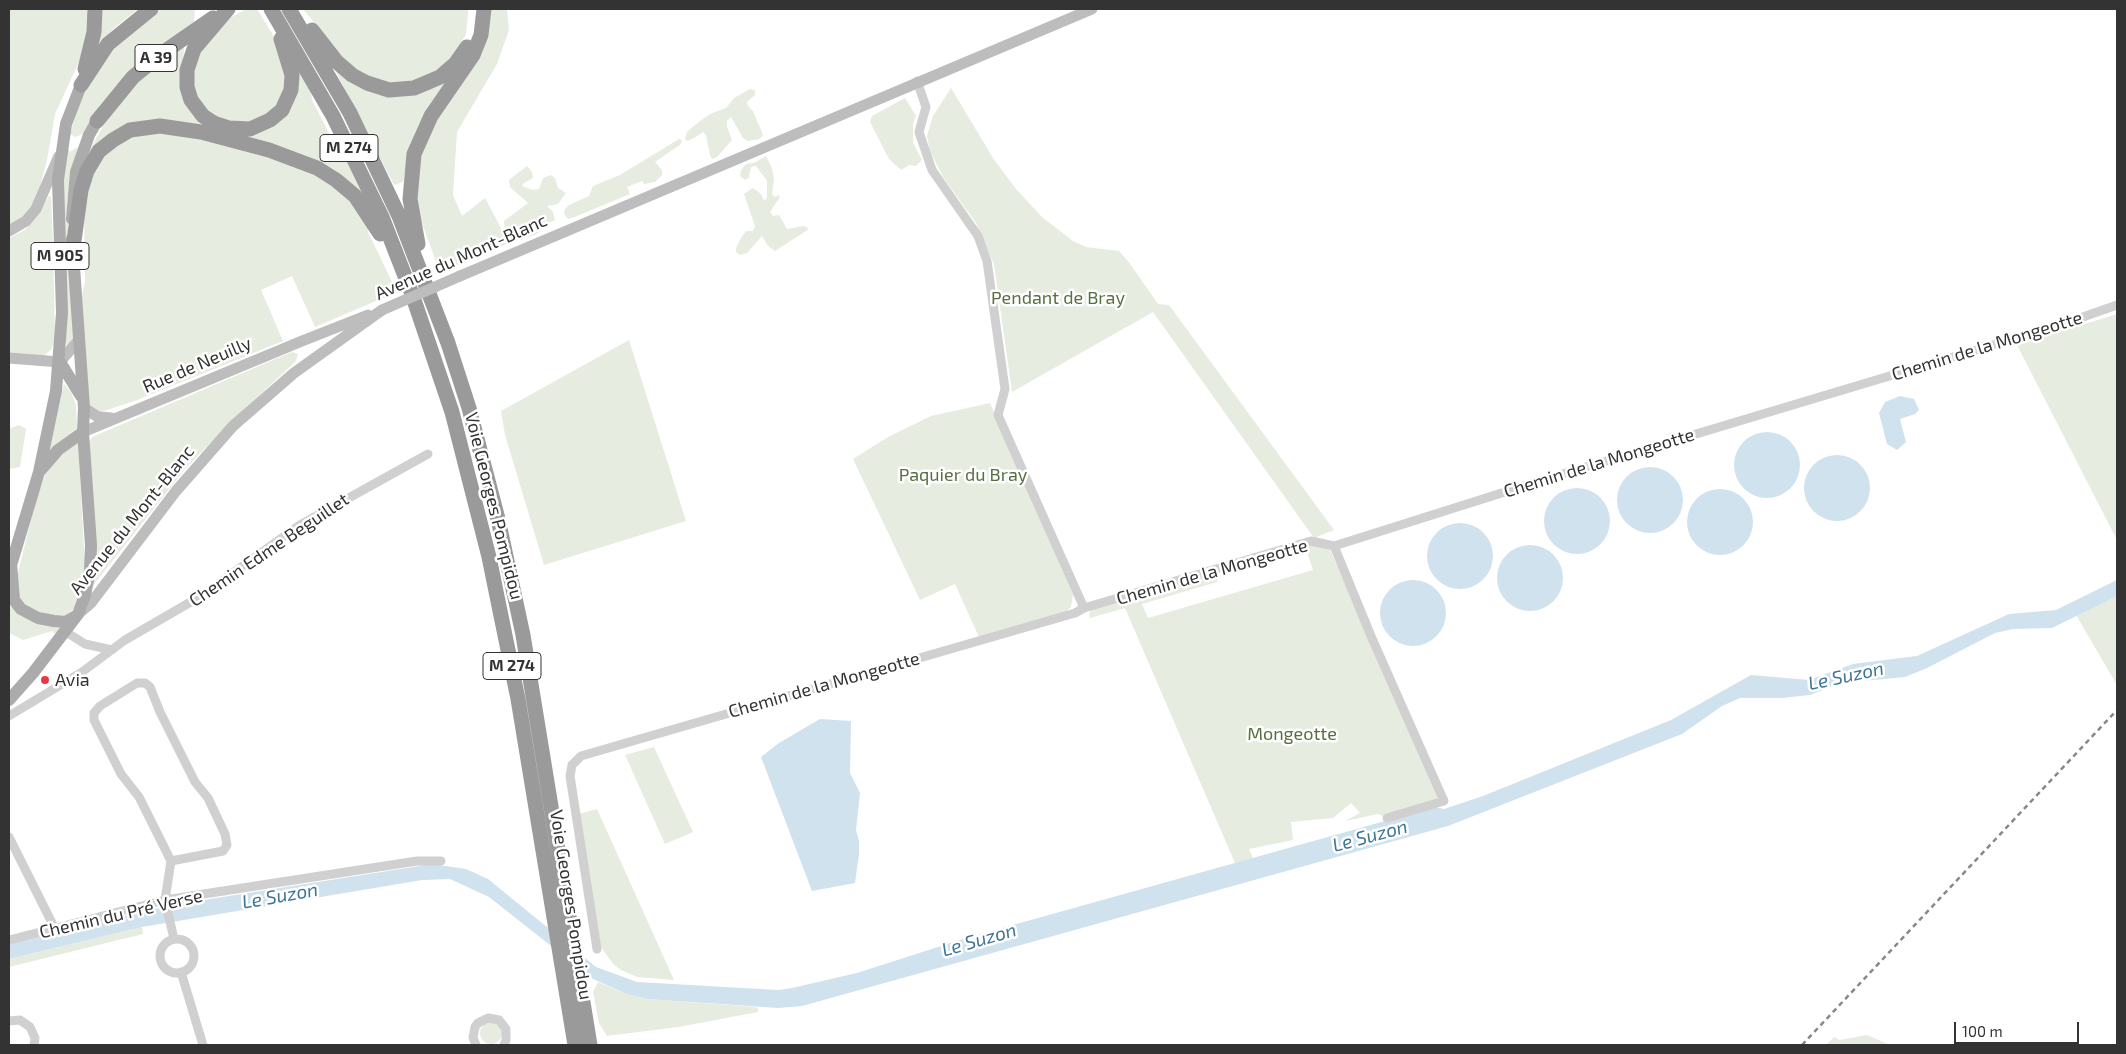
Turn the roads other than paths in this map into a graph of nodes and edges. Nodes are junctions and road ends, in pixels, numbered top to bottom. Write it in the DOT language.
graph roads {
  1 [pos="95,9"];
  2 [pos="151,9"];
  3 [pos="227,9"];
  4 [pos="271,9"];
  5 [pos="289,9"];
  6 [pos="294,9"];
  7 [pos="474,9"];
  8 [pos="484,9"];
  9 [pos="1092,9"];
  10 [pos="917,82"];
  11 [pos="80,85"];
  12 [pos="97,121"];
  13 [pos="61,150"];
  14 [pos="9,231"];
  15 [pos="72,248"];
  16 [pos="426,282"];
  17 [pos="412,294"];
  18 [pos="2117,305"];
  19 [pos="382,310"];
  20 [pos="302,340"];
  21 [pos="78,341"];
  22 [pos="9,358"];
  23 [pos="60,362"];
  24 [pos="308,362"];
  25 [pos="83,403"];
  26 [pos="115,418"];
  27 [pos="83,432"];
  28 [pos="428,454"];
  29 [pos="39,472"];
  30 [pos="1334,546"];
  31 [pos="10,567"];
  32 [pos="1084,608"];
  33 [pos="78,614"];
  34 [pos="66,632"];
  35 [pos="112,650"];
  36 [pos="9,700"];
  37 [pos="9,716"];
  38 [pos="1388,818"];
  39 [pos="9,837"];
  40 [pos="441,860"];
  41 [pos="171,861"];
  42 [pos="165,900"];
  43 [pos="55,929"];
  44 [pos="174,939"];
  45 [pos="9,940"];
  46 [pos="597,948"];
  47 [pos="181,972"];
  48 [pos="9,1021"];
  49 [pos="34,1045"];
  50 [pos="203,1045"];
  51 [pos="474,1045"];
  52 [pos="504,1045"];
  53 [pos="575,1045"];
  54 [pos="590,1045"];
  1 -- 11 [label="highway"];
  2 -- 11 [label="highway, A 39"];
  3 -- 4 [label="highway"];
  3 -- 12 [label="highway, A 39"];
  4 -- 17 [label="highway, Voie Georges Pompidou / M 274"];
  5 -- 16 [label="highway, Voie Georges Pompidou / M 274"];
  6 -- 7 [label="highway"];
  8 -- 16 [label="highway"];
  9 -- 10 [label="main road, Avenue du Mont-Blanc"];
  10 -- 19 [label="main road, Avenue du Mont-Blanc, bridge"];
  10 -- 32 [label="street"];
  11 -- 13 [label="main road, Rue de Neuilly / M 905"];
  12 -- 15 [label="main road, M 905"];
  13 -- 14 [label="main road"];
  13 -- 23 [label="main road, Rue de Neuilly / M 905"];
  15 -- 17 [label="highway"];
  15 -- 21 [label="main road, M 905"];
  16 -- 54 [label="highway, Voie Georges Pompidou / M 274"];
  17 -- 53 [label="highway, Voie Georges Pompidou / M 274"];
  18 -- 30 [label="street, Chemin de la Mongeotte"];
  19 -- 20 [label="main road, Rue de Neuilly"];
  19 -- 24 [label="main road, Avenue du Mont-Blanc"];
  20 -- 24 [label="main road"];
  20 -- 26 [label="main road, Rue de Neuilly"];
  21 -- 23 [label="main road"];
  21 -- 25 [label="main road, M 905"];
  22 -- 23 [label="main road"];
  23 -- 25 [label="main road"];
  23 -- 29 [label="main road, Rue de Neuilly / M 905"];
  24 -- 33 [label="main road, Avenue du Mont-Blanc"];
  25 -- 26 [label="main road"];
  25 -- 27 [label="main road, M 905"];
  26 -- 27 [label="main road, Rue de Neuilly"];
  27 -- 29 [label="main road, Rue de Neuilly"];
  27 -- 33 [label="main road, M 905"];
  28 -- 35 [label="street, Chemin Edme Beguillet"];
  29 -- 31 [label="main road, Rue de Neuilly / M 905"];
  30 -- 32 [label="street, Chemin de la Mongeotte"];
  30 -- 38 [label="street"];
  31 -- 33 [label="main road"];
  32 -- 46 [label="street, Chemin de la Mongeotte"];
  33 -- 34 [label="main road, Avenue du Mont-Blanc / M 905"];
  34 -- 35 [label="street"];
  34 -- 36 [label="main road, Avenue du Mont-Blanc / M 905"];
  35 -- 37 [label="street, Chemin Edme Beguillet"];
  39 -- 43 [label="street"];
  40 -- 42 [label="street, Chemin du Pré Verse"];
  41 -- 41 [label="street"];
  41 -- 42 [label="street"];
  42 -- 43 [label="street, Chemin du Pré Verse"];
  42 -- 44 [label="street"];
  43 -- 45 [label="street, Chemin du Pré Verse"];
  44 -- 47 [label="street"];
  44 -- 47 [label="street"];
  47 -- 50 [label="street"];
  48 -- 49 [label="street"];
  51 -- 52 [label="street"];
}
